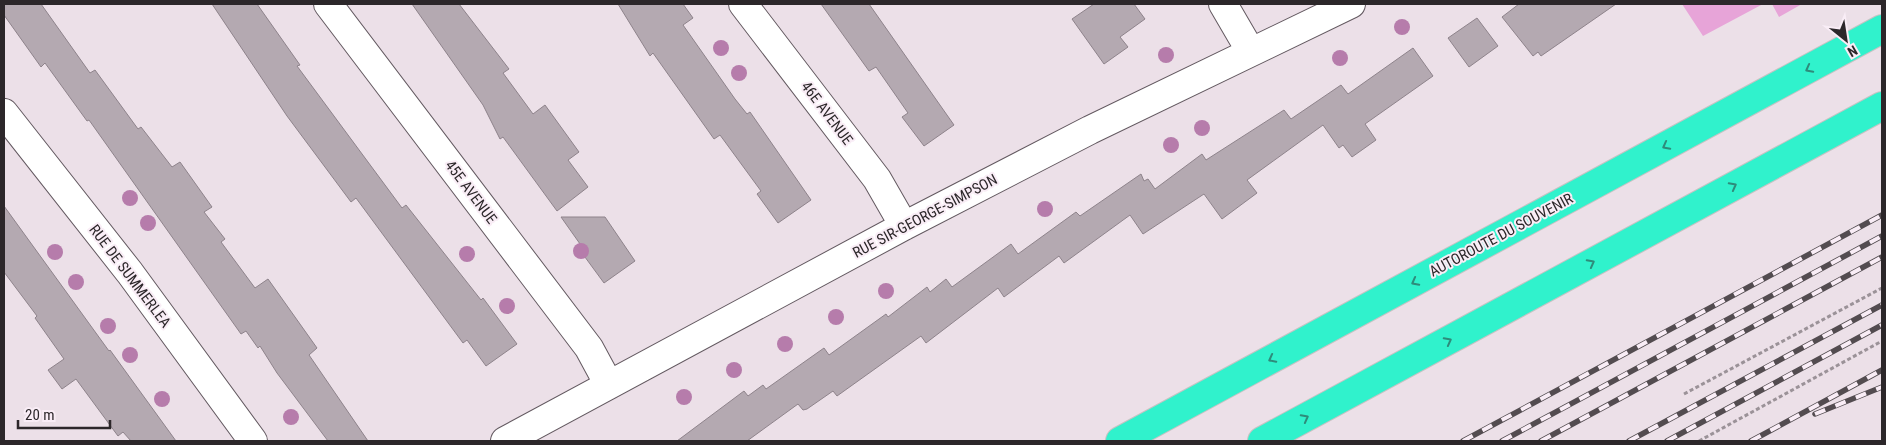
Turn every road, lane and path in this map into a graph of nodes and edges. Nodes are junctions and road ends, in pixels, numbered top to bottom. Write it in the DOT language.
graph roads {
  1 [pos="328,4"];
  2 [pos="743,4"];
  3 [pos="1223,4"];
  4 [pos="1350,4"];
  5 [pos="1882,29"];
  6 [pos="1251,52"];
  7 [pos="1882,106"];
  8 [pos="4,113"];
  9 [pos="904,226"];
  10 [pos="1882,288"];
  11 [pos="1882,342"];
  12 [pos="609,385"];
  13 [pos="1684,394"];
  14 [pos="253,441"];
  15 [pos="505,441"];
  16 [pos="1120,441"];
  17 [pos="1262,441"];
  18 [pos="1699,441"];
  1 -- 12 [label="street, 45E AVENUE"];
  2 -- 9 [label="street, 46E AVENUE"];
  3 -- 6 [label="street"];
  4 -- 6 [label="street, RUE SIR-GEORGE-SIMPSON"];
  5 -- 16 [label="highway, AUTOROUTE DU SOUVENIR, one-way"];
  6 -- 9 [label="street, RUE SIR-GEORGE-SIMPSON"];
  17 -- 7 [label="highway, one-way"];
  8 -- 14 [label="street, RUE DE SUMMERLEA"];
  9 -- 12 [label="street, RUE SIR-GEORGE-SIMPSON"];
  10 -- 13 [label="path"];
  11 -- 18 [label="path"];
  12 -- 15 [label="street, RUE SIR-GEORGE-SIMPSON"];
}
